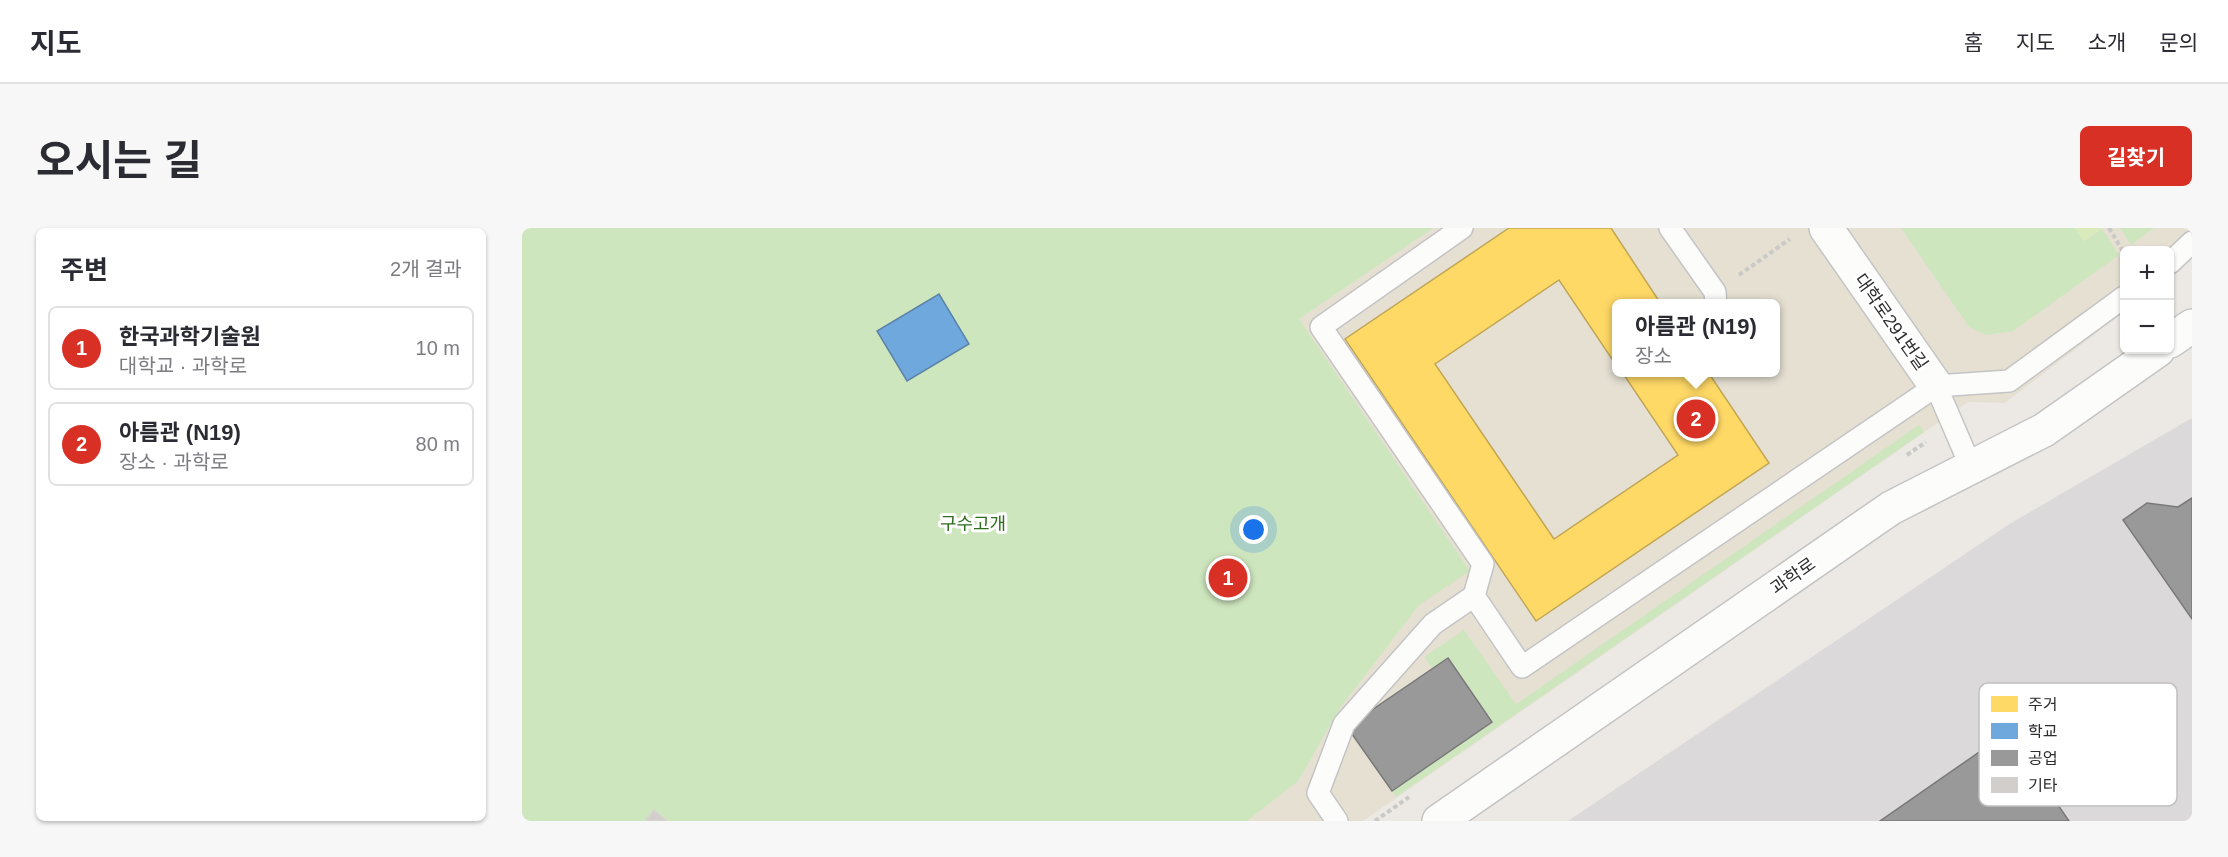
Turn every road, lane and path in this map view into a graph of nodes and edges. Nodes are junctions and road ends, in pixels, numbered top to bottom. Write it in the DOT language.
graph roads {
  1 [pos="1462,228"];
  2 [pos="1670,228"];
  3 [pos="1826,228"];
  4 [pos="2109,228"];
  5 [pos="1790,238"];
  6 [pos="2192,242"];
  7 [pos="2120,246"];
  8 [pos="2174,258"];
  9 [pos="1737,276"];
  10 [pos="1716,299"];
  11 [pos="2120,300"];
  12 [pos="2192,326"];
  13 [pos="2174,338"];
  14 [pos="2151,354"];
  15 [pos="1936,386"];
  16 [pos="1971,466"];
  17 [pos="1474,597"];
  18 [pos="1337,821"];
  19 [pos="1439,821"];
  1 -- 17 [label="lane"];
  2 -- 10 [label="lane"];
  3 -- 15 [label="street, 대학로291번길"];
  4 -- 7 [label="path"];
  5 -- 9 [label="path"];
  6 -- 8 [label="lane"];
  11 -- 15 [label="lane, 대학로291번길"];
  12 -- 13 [label="street"];
  14 -- 16 [label="street, 과학로"];
  15 -- 16 [label="lane"];
  15 -- 17 [label="lane"];
  16 -- 19 [label="street, 과학로"];
  17 -- 18 [label="lane"];
}
